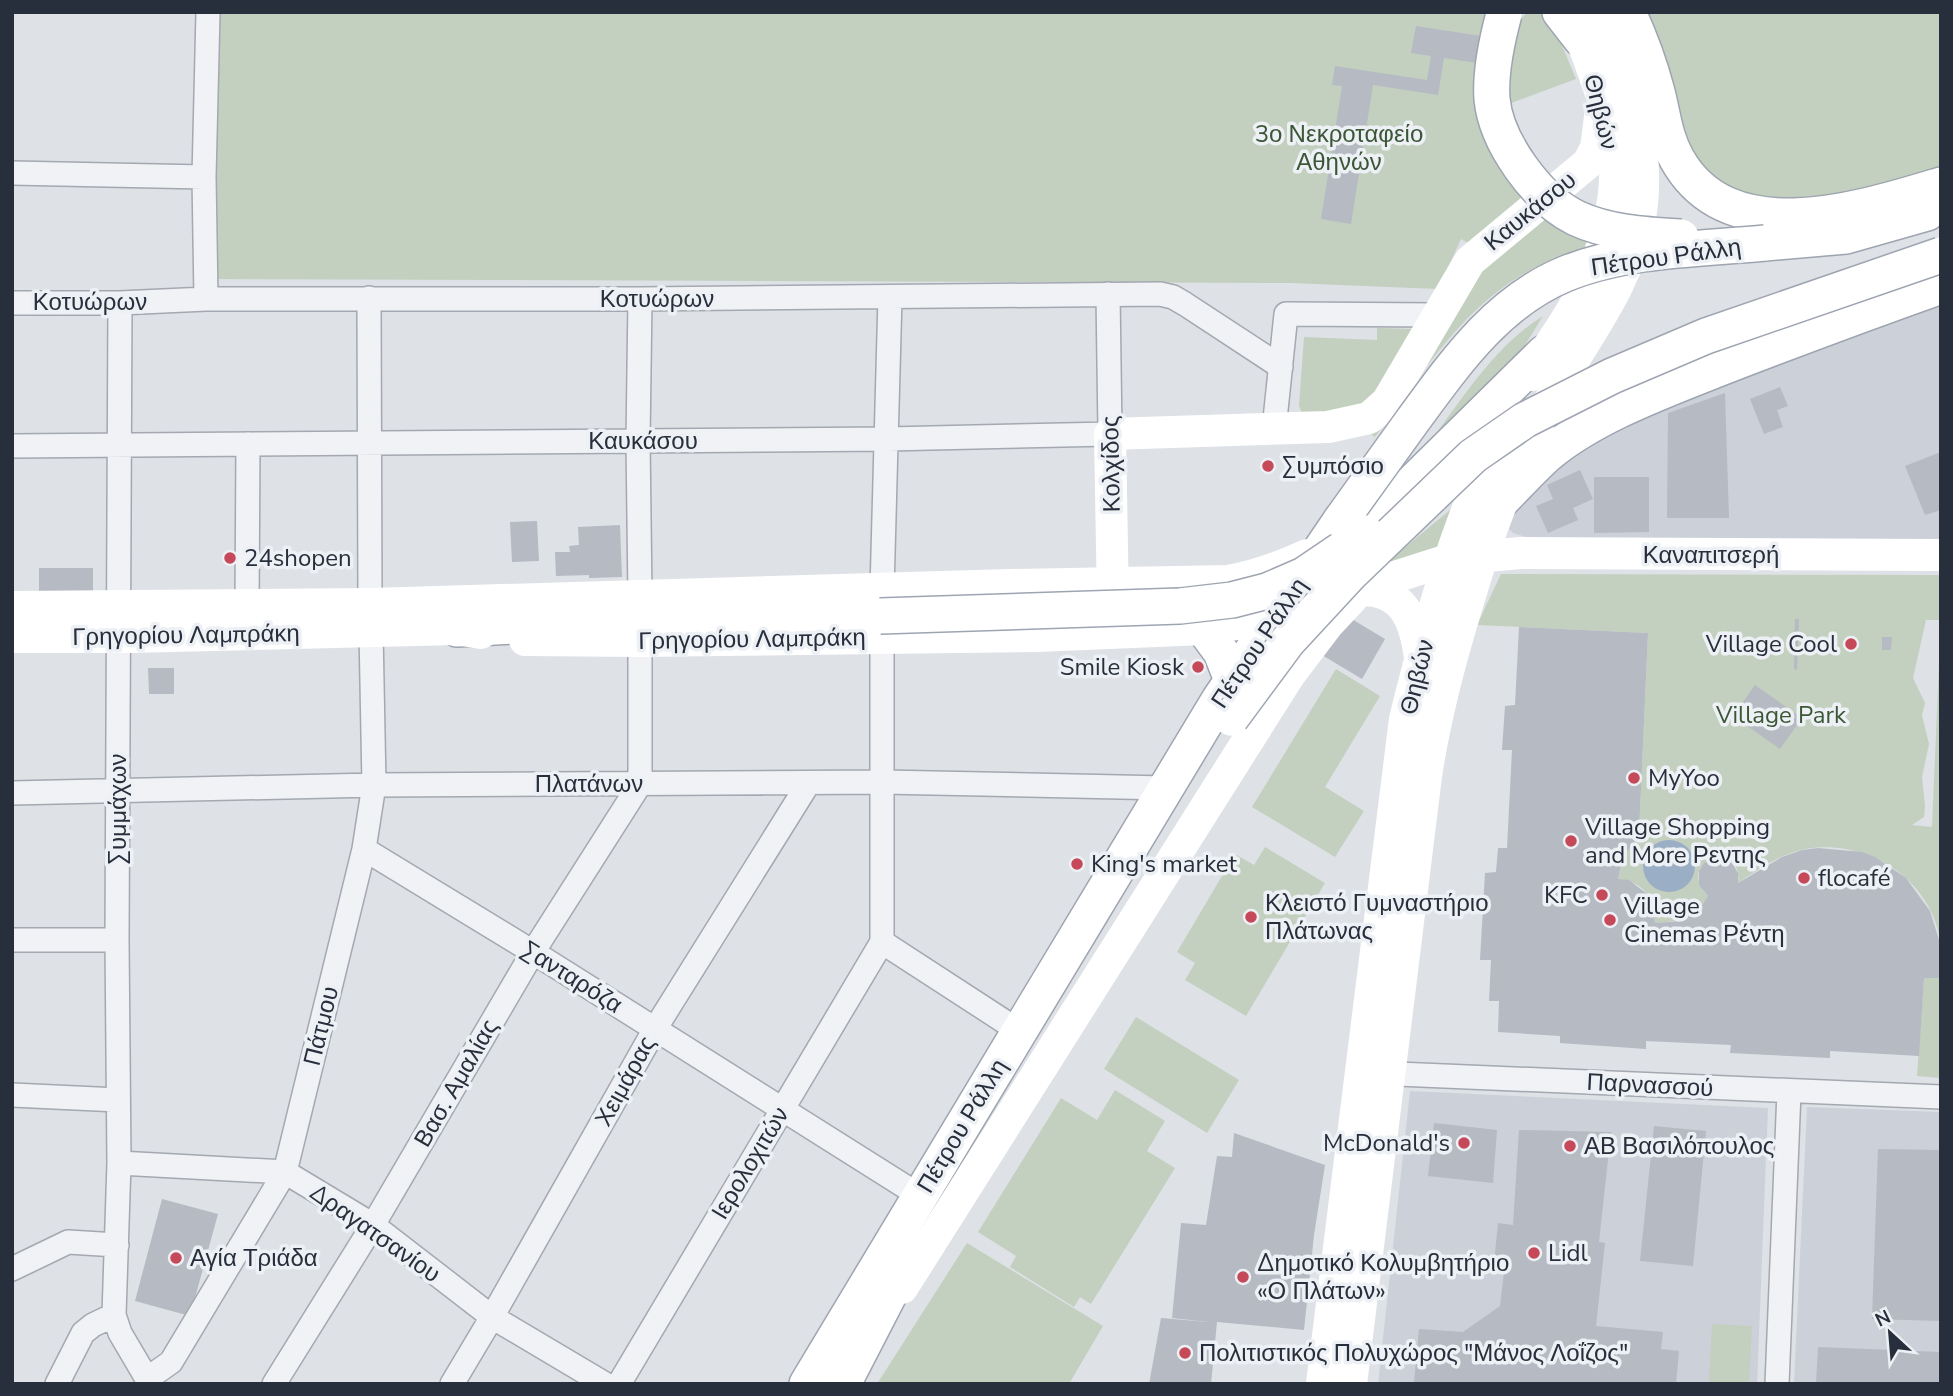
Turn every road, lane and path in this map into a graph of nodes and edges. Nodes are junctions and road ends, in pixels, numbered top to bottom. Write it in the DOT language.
graph roads {
  1 [pos="208,12"];
  2 [pos="1603,12"];
  3 [pos="1628,12"];
  4 [pos="1504,13"];
  5 [pos="1571,21"];
  6 [pos="1602,101"];
  7 [pos="12,173"];
  8 [pos="204,177"];
  9 [pos="1941,185"];
  10 [pos="1926,214"];
  11 [pos="1765,243"];
  12 [pos="1941,255"];
  13 [pos="1941,286"];
  14 [pos="1108,294"];
  15 [pos="890,297"];
  16 [pos="369,298"];
  17 [pos="206,299"];
  18 [pos="640,299"];
  19 [pos="12,303"];
  20 [pos="120,303"];
  21 [pos="1438,315"];
  22 [pos="1544,353"];
  23 [pos="1281,367"];
  24 [pos="1554,395"];
  25 [pos="1587,428"];
  26 [pos="1274,429"];
  27 [pos="1111,434"];
  28 [pos="888,439"];
  29 [pos="638,441"];
  30 [pos="370,443"];
  31 [pos="248,444"];
  32 [pos="118,445"];
  33 [pos="12,446"];
  34 [pos="1473,456"];
  35 [pos="1502,500"];
  36 [pos="1336,528"];
  37 [pos="1941,555"];
  38 [pos="1482,556"];
  39 [pos="1451,559"];
  40 [pos="1112,583"];
  41 [pos="1360,590"];
  42 [pos="640,596"];
  43 [pos="247,605"];
  44 [pos="12,607"];
  45 [pos="882,614"];
  46 [pos="1278,615"];
  47 [pos="371,618"];
  48 [pos="118,622"];
  49 [pos="457,629"];
  50 [pos="1204,629"];
  51 [pos="1113,633"];
  52 [pos="12,637"];
  53 [pos="640,641"];
  54 [pos="1420,659"];
  55 [pos="1232,680"];
  56 [pos="884,782"];
  57 [pos="640,784"];
  58 [pos="808,784"];
  59 [pos="374,785"];
  60 [pos="1166,788"];
  61 [pos="12,793"];
  62 [pos="118,793"];
  63 [pos="365,849"];
  64 [pos="12,940"];
  65 [pos="117,940"];
  66 [pos="882,943"];
  67 [pos="533,952"];
  68 [pos="655,1029"];
  69 [pos="1020,1031"];
  70 [pos="1375,1073"];
  71 [pos="1789,1092"];
  72 [pos="12,1095"];
  73 [pos="1941,1097"];
  74 [pos="118,1100"];
  75 [pos="782,1109"];
  76 [pos="119,1163"];
  77 [pos="285,1172"];
  78 [pos="920,1196"];
  79 [pos="373,1225"];
  80 [pos="117,1245"];
  81 [pos="12,1269"];
  82 [pos="114,1315"];
  83 [pos="492,1317"];
  84 [pos="850,1372"];
  85 [pos="148,1381"];
  86 [pos="57,1384"];
  87 [pos="274,1384"];
  88 [pos="452,1384"];
  89 [pos="605,1384"];
  90 [pos="619,1384"];
  91 [pos="807,1384"];
  92 [pos="1322,1384"];
  93 [pos="1351,1384"];
  94 [pos="1777,1384"];
  1 -- 8 [label="street"];
  2 -- 24 [label="main road, Θηβών"];
  3 -- 9 [label="main road"];
  4 -- 11 [label="main road, bridge"];
  5 -- 6 [label="main road, Θηβών"];
  6 -- 21 [label="main road, Καυκάσου"];
  6 -- 22 [label="main road, Θηβών"];
  7 -- 8 [label="street"];
  8 -- 17 [label="street"];
  10 -- 11 [label="main road, Πέτρου Ράλλη"];
  11 -- 36 [label="main road, Πέτρου Ράλλη, bridge"];
  12 -- 34 [label="main road, Πέτρου Ράλλη, bridge"];
  13 -- 25 [label="main road"];
  14 -- 15 [label="street, Κοτυώρων"];
  14 -- 23 [label="street, Κοτυώρων"];
  14 -- 27 [label="street, Κολχίδος"];
  15 -- 18 [label="street, Κοτυώρων"];
  15 -- 28 [label="street"];
  16 -- 17 [label="street, Κοτυώρων"];
  16 -- 18 [label="street, Κοτυώρων"];
  16 -- 30 [label="street, Πάτμου"];
  17 -- 20 [label="street, Κοτυώρων"];
  18 -- 29 [label="street"];
  19 -- 20 [label="street, Κοτυώρων"];
  20 -- 32 [label="street, Συμμάχων"];
  21 -- 23 [label="street"];
  21 -- 26 [label="main road, Καυκάσου"];
  22 -- 24 [label="main road"];
  22 -- 39 [label="main road, Θηβών"];
  22 -- 46 [label="main road"];
  23 -- 26 [label="street"];
  24 -- 25 [label="main road"];
  24 -- 35 [label="main road, Θηβών"];
  25 -- 35 [label="main road"];
  26 -- 27 [label="main road, Καυκάσου"];
  27 -- 28 [label="street, Καυκάσου"];
  27 -- 40 [label="main road, Κολχίδος"];
  28 -- 29 [label="street, Καυκάσου"];
  28 -- 45 [label="street"];
  29 -- 30 [label="street, Καυκάσου"];
  29 -- 42 [label="street"];
  30 -- 31 [label="street, Καυκάσου"];
  30 -- 47 [label="street, Πάτμου"];
  31 -- 32 [label="street, Καυκάσου"];
  31 -- 43 [label="street"];
  32 -- 33 [label="street, Καυκάσου"];
  32 -- 48 [label="street, Συμμάχων"];
  34 -- 45 [label="main road, bridge"];
  34 -- 84 [label="main road, Πέτρου Ράλλη, bridge"];
  35 -- 38 [label="main road, Θηβών"];
  36 -- 40 [label="main road, Γρηγορίου Λαμπράκη"];
  36 -- 46 [label="main road, Πέτρου Ράλλη"];
  37 -- 38 [label="main road, Καναπιτσερή"];
  38 -- 39 [label="main road, Γρηγορίου Λαμπράκη"];
  38 -- 70 [label="main road, Θηβών"];
  39 -- 41 [label="main road, Γρηγορίου Λαμπράκη"];
  39 -- 54 [label="main road, Θηβών"];
  40 -- 45 [label="main road, Γρηγορίου Λαμπράκη"];
  40 -- 51 [label="main road, Κολχίδος"];
  41 -- 46 [label="main road, Γρηγορίου Λαμπράκη"];
  41 -- 54 [label="main road"];
  41 -- 84 [label="main road, Πέτρου Ράλλη"];
  42 -- 45 [label="main road, Γρηγορίου Λαμπράκη"];
  42 -- 47 [label="main road, Γρηγορίου Λαμπράκη"];
  43 -- 47 [label="main road, Γρηγορίου Λαμπράκη"];
  43 -- 48 [label="main road, Γρηγορίου Λαμπράκη"];
  44 -- 48 [label="main road, Γρηγορίου Λαμπράκη"];
  45 -- 49 [label="main road"];
  45 -- 51 [label="main road, Γρηγορίου Λαμπράκη"];
  45 -- 53 [label="main road, Γρηγορίου Λαμπράκη"];
  45 -- 56 [label="street"];
  46 -- 50 [label="main road, Γρηγορίου Λαμπράκη"];
  46 -- 55 [label="main road, Πέτρου Ράλλη"];
  47 -- 48 [label="main road, Γρηγορίου Λαμπράκη"];
  47 -- 49 [label="main road, Γρηγορίου Λαμπράκη"];
  47 -- 59 [label="street, Πάτμου"];
  48 -- 52 [label="main road, Γρηγορίου Λαμπράκη"];
  48 -- 62 [label="street, Συμμάχων"];
  49 -- 53 [label="main road, Γρηγορίου Λαμπράκη"];
  50 -- 51 [label="main road, Γρηγορίου Λαμπράκη"];
  50 -- 55 [label="main road"];
  53 -- 57 [label="street"];
  54 -- 70 [label="main road, Θηβών"];
  55 -- 60 [label="main road, Πέτρου Ράλλη"];
  56 -- 58 [label="street, Πλατάνων"];
  56 -- 60 [label="street, Πλατάνων"];
  56 -- 66 [label="street"];
  57 -- 58 [label="street, Πλατάνων"];
  57 -- 59 [label="street, Πλατάνων"];
  57 -- 67 [label="street, Βασ. Αμαλίας"];
  58 -- 68 [label="street, Χειμάρας"];
  59 -- 62 [label="street, Πλατάνων"];
  59 -- 63 [label="street, Πάτμου"];
  60 -- 69 [label="main road, Πέτρου Ράλλη"];
  61 -- 62 [label="street, Πλατάνων"];
  62 -- 65 [label="street, Συμμάχων"];
  63 -- 67 [label="street, Σανταρόζα"];
  63 -- 77 [label="street, Πάτμου"];
  64 -- 65 [label="street"];
  65 -- 74 [label="street, Συμμάχων"];
  66 -- 69 [label="street"];
  66 -- 75 [label="street, Ιερολοχιτών"];
  67 -- 68 [label="street, Σανταρόζα"];
  67 -- 79 [label="street, Βασ. Αμαλίας"];
  68 -- 75 [label="street, Σανταρόζα"];
  68 -- 83 [label="street, Χειμάρας"];
  69 -- 78 [label="main road, Πέτρου Ράλλη"];
  70 -- 71 [label="street, Παρνασσού"];
  70 -- 92 [label="main road, Θηβών"];
  70 -- 93 [label="main road, Θηβών"];
  71 -- 73 [label="street, Παρνασσού"];
  71 -- 94 [label="street"];
  72 -- 74 [label="street"];
  74 -- 76 [label="street, Συμμάχων"];
  75 -- 78 [label="street, Σανταρόζα"];
  75 -- 90 [label="street, Ιερολοχιτών"];
  76 -- 77 [label="street, Δραγατσανίου"];
  76 -- 80 [label="street, Συμμάχων"];
  77 -- 79 [label="street, Δραγατσανίου"];
  77 -- 85 [label="street, Πάτμου"];
  78 -- 91 [label="main road, Πέτρου Ράλλη"];
  79 -- 83 [label="street, Δραγατσανίου"];
  79 -- 87 [label="street, Βασ. Αμαλίας"];
  80 -- 81 [label="street"];
  80 -- 82 [label="street, Συμμάχων"];
  82 -- 85 [label="street"];
  82 -- 86 [label="street"];
  83 -- 88 [label="street, Χειμάρας"];
  83 -- 89 [label="street, Δραγατσανίου"];
}
